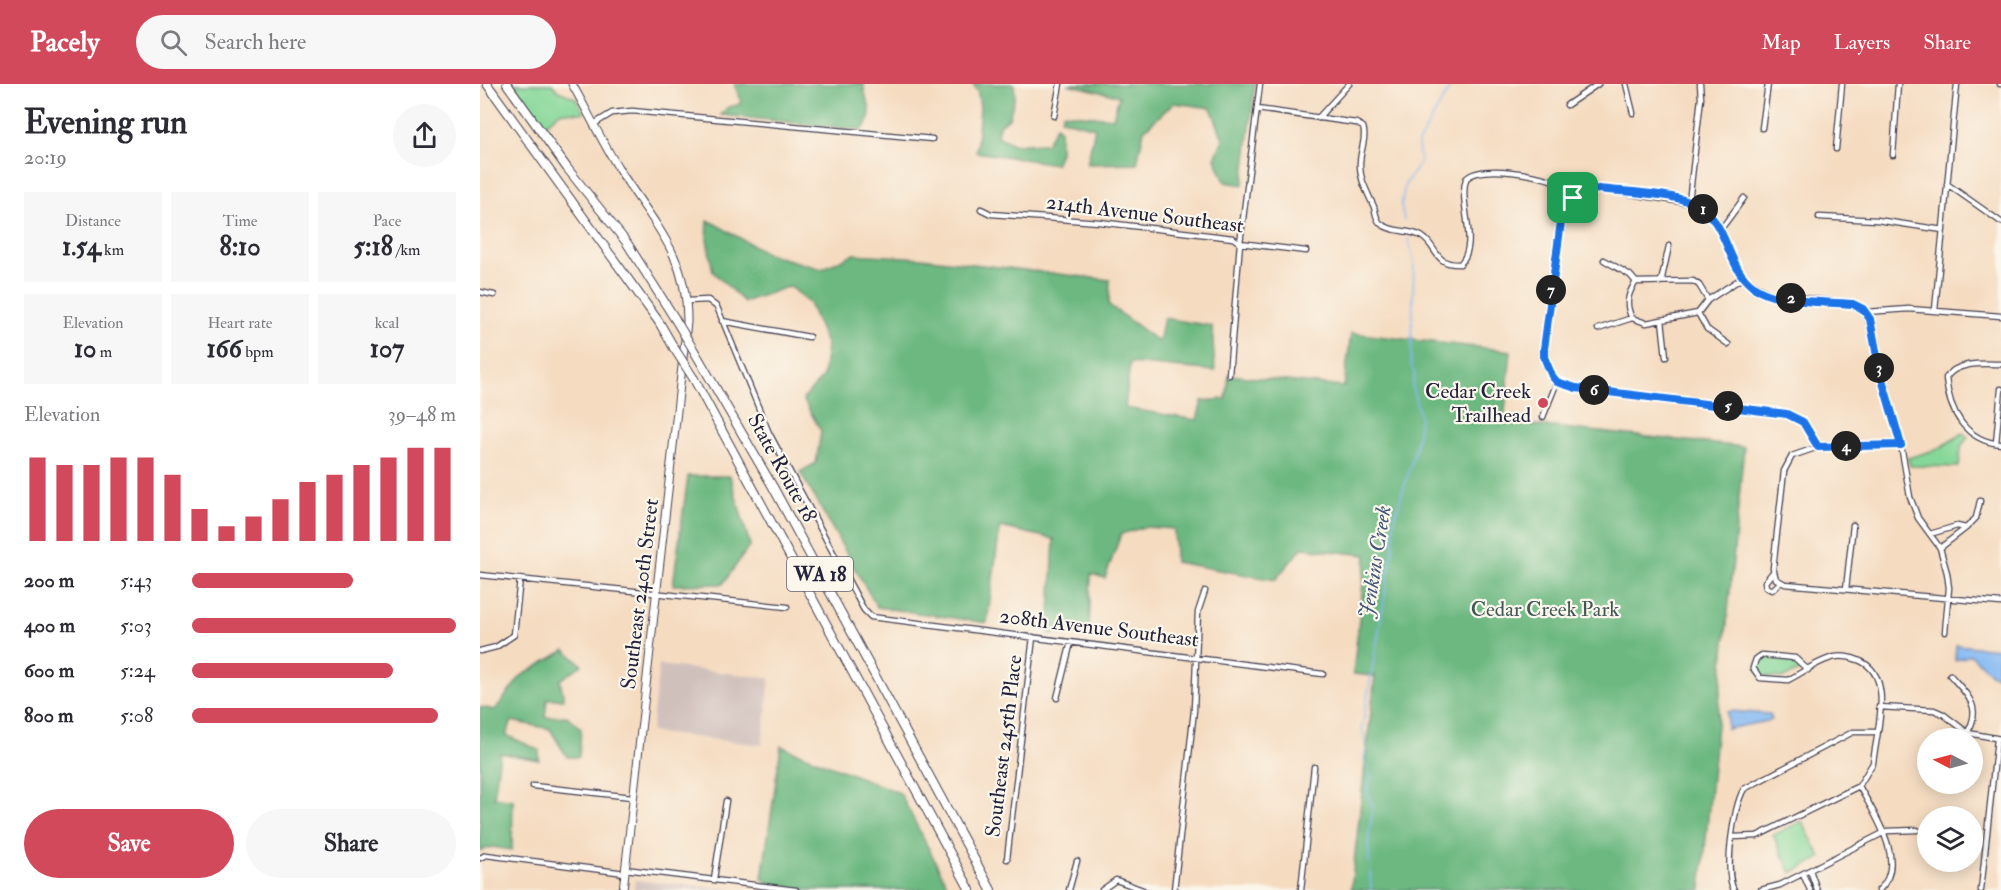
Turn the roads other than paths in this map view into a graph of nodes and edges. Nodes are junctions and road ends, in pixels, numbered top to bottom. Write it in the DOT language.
graph roads {
  1 [pos="487,84"];
  2 [pos="507,84"];
  3 [pos="572,84"];
  4 [pos="1060,84"];
  5 [pos="1260,84"];
  6 [pos="1349,84"];
  7 [pos="1598,84"];
  8 [pos="1626,84"];
  9 [pos="1700,84"];
  10 [pos="1768,84"];
  11 [pos="1842,84"];
  12 [pos="1898,84"];
  13 [pos="1957,84"];
  14 [pos="1567,105"];
  15 [pos="1257,109"];
  16 [pos="1633,113"];
  17 [pos="1054,116"];
  18 [pos="1318,118"];
  19 [pos="594,124"];
  20 [pos="1762,128"];
  21 [pos="932,140"];
  22 [pos="1836,149"];
  23 [pos="1893,155"];
  24 [pos="1947,184"];
  25 [pos="1573,198"];
  26 [pos="1744,198"];
  27 [pos="1689,202"];
  28 [pos="981,209"];
  29 [pos="1819,217"];
  30 [pos="2001,222"];
  31 [pos="1721,229"];
  32 [pos="1943,230"];
  33 [pos="1240,243"];
  34 [pos="1668,246"];
  35 [pos="1306,251"];
  36 [pos="1604,260"];
  37 [pos="1742,278"];
  38 [pos="1636,282"];
  39 [pos="1661,282"];
  40 [pos="480,292"];
  41 [pos="494,295"];
  42 [pos="1708,300"];
  43 [pos="687,301"];
  44 [pos="1935,310"];
  45 [pos="1866,312"];
  46 [pos="1698,313"];
  47 [pos="2001,316"];
  48 [pos="1632,318"];
  49 [pos="1662,320"];
  50 [pos="722,321"];
  51 [pos="1598,329"];
  52 [pos="809,337"];
  53 [pos="1728,344"];
  54 [pos="1666,357"];
  55 [pos="2001,364"];
  56 [pos="1229,375"];
  57 [pos="1557,382"];
  58 [pos="2001,389"];
  59 [pos="1543,417"];
  60 [pos="1998,443"];
  61 [pos="1901,445"];
  62 [pos="1818,447"];
  63 [pos="1980,501"];
  64 [pos="1852,525"];
  65 [pos="1966,528"];
  66 [pos="1930,534"];
  67 [pos="1941,548"];
  68 [pos="1773,572"];
  69 [pos="480,575"];
  70 [pos="520,579"];
  71 [pos="1779,580"];
  72 [pos="1846,589"];
  73 [pos="1205,591"];
  74 [pos="657,594"];
  75 [pos="1948,598"];
  76 [pos="2001,603"];
  77 [pos="787,607"];
  78 [pos="1945,632"];
  79 [pos="1033,637"];
  80 [pos="1071,642"];
  81 [pos="480,651"];
  82 [pos="1198,657"];
  83 [pos="1808,670"];
  84 [pos="1323,674"];
  85 [pos="1950,675"];
  86 [pos="1057,698"];
  87 [pos="1879,707"];
  88 [pos="1958,728"];
  89 [pos="1970,728"];
  90 [pos="1876,732"];
  91 [pos="1983,738"];
  92 [pos="1999,739"];
  93 [pos="1314,767"];
  94 [pos="533,786"];
  95 [pos="1859,786"];
  96 [pos="632,797"];
  97 [pos="726,801"];
  98 [pos="1917,830"];
  99 [pos="1884,832"];
  100 [pos="1733,837"];
  101 [pos="480,858"];
  102 [pos="1007,859"];
  103 [pos="1077,861"];
  104 [pos="1810,870"];
  105 [pos="625,871"];
  106 [pos="1803,874"];
  107 [pos="714,879"];
  108 [pos="1774,888"];
  109 [pos="623,890"];
  110 [pos="796,890"];
  111 [pos="970,890"];
  112 [pos="991,890"];
  113 [pos="1069,890"];
  114 [pos="1102,890"];
  115 [pos="1143,890"];
  116 [pos="1174,890"];
  117 [pos="1301,890"];
  118 [pos="1734,890"];
  119 [pos="1761,890"];
  120 [pos="1810,890"];
  121 [pos="1818,890"];
  122 [pos="1879,890"];
  123 [pos="1981,890"];
  1 -- 111 [label="highway, State Route 18 / WA 18, bridge"];
  2 -- 112 [label="highway, State Route 18 / WA 18, bridge"];
  3 -- 19 [label="main road, Southeast 240th Street"];
  4 -- 17 [label="street"];
  5 -- 15 [label="street"];
  6 -- 18 [label="street"];
  7 -- 14 [label="street"];
  8 -- 16 [label="street"];
  9 -- 27 [label="street"];
  10 -- 20 [label="street"];
  11 -- 22 [label="street"];
  12 -- 23 [label="street"];
  13 -- 24 [label="street"];
  15 -- 18 [label="street"];
  15 -- 33 [label="street"];
  18 -- 25 [label="street"];
  19 -- 21 [label="street"];
  19 -- 43 [label="main road, Southeast 240th Street"];
  24 -- 30 [label="street"];
  24 -- 32 [label="street"];
  25 -- 27 [label="street"];
  25 -- 57 [label="street"];
  26 -- 31 [label="street"];
  27 -- 31 [label="street"];
  28 -- 33 [label="street, 214th Avenue Southeast"];
  29 -- 32 [label="street"];
  31 -- 37 [label="street"];
  32 -- 44 [label="street"];
  33 -- 35 [label="street, 214th Avenue Southeast"];
  33 -- 56 [label="street"];
  34 -- 39 [label="street"];
  36 -- 38 [label="street"];
  37 -- 42 [label="street"];
  37 -- 45 [label="street"];
  38 -- 39 [label="street"];
  38 -- 48 [label="street"];
  39 -- 42 [label="street"];
  40 -- 41 [label="street"];
  42 -- 46 [label="street"];
  43 -- 50 [label="street"];
  43 -- 74 [label="main road, Southeast 240th Street"];
  44 -- 45 [label="street"];
  44 -- 47 [label="street"];
  45 -- 61 [label="street"];
  46 -- 49 [label="street"];
  46 -- 53 [label="street"];
  48 -- 49 [label="street"];
  48 -- 51 [label="street"];
  49 -- 54 [label="street"];
  50 -- 52 [label="street"];
  50 -- 79 [label="street, 208th Avenue Southeast"];
  55 -- 60 [label="street"];
  57 -- 59 [label="street"];
  57 -- 62 [label="street"];
  58 -- 60 [label="street"];
  61 -- 62 [label="street"];
  61 -- 66 [label="street"];
  62 -- 68 [label="street"];
  63 -- 65 [label="street"];
  64 -- 72 [label="street"];
  65 -- 66 [label="street"];
  65 -- 67 [label="street"];
  66 -- 67 [label="street"];
  67 -- 75 [label="street"];
  68 -- 71 [label="street"];
  68 -- 71 [label="street"];
  69 -- 70 [label="street"];
  70 -- 74 [label="street"];
  70 -- 81 [label="street"];
  71 -- 72 [label="street"];
  72 -- 75 [label="street"];
  73 -- 82 [label="street"];
  74 -- 77 [label="street"];
  74 -- 96 [label="main road, Southeast 240th Street"];
  75 -- 76 [label="street"];
  75 -- 78 [label="street"];
  79 -- 80 [label="street, 208th Avenue Southeast"];
  79 -- 102 [label="street, Southeast 245th Place"];
  80 -- 82 [label="street, 208th Avenue Southeast"];
  80 -- 86 [label="street"];
  82 -- 84 [label="street, 208th Avenue Southeast"];
  82 -- 116 [label="street"];
  83 -- 83 [label="street"];
  83 -- 87 [label="street"];
  85 -- 89 [label="street"];
  87 -- 88 [label="street"];
  87 -- 90 [label="street"];
  90 -- 95 [label="street"];
  90 -- 100 [label="street"];
  91 -- 92 [label="street"];
  92 -- 123 [label="street"];
  93 -- 117 [label="street"];
  94 -- 96 [label="street"];
  95 -- 99 [label="street"];
  95 -- 100 [label="street"];
  96 -- 105 [label="main road, Southeast 240th Street"];
  97 -- 107 [label="street"];
  98 -- 99 [label="street"];
  99 -- 104 [label="street"];
  99 -- 122 [label="street"];
  100 -- 118 [label="street"];
  101 -- 105 [label="street"];
  103 -- 113 [label="street"];
  104 -- 106 [label="street"];
  104 -- 121 [label="street"];
  105 -- 107 [label="street"];
  105 -- 109 [label="main road, Southeast 240th Street"];
  106 -- 108 [label="street"];
  106 -- 120 [label="street"];
  107 -- 110 [label="street"];
  108 -- 119 [label="street"];
  114 -- 115 [label="street"];
}
